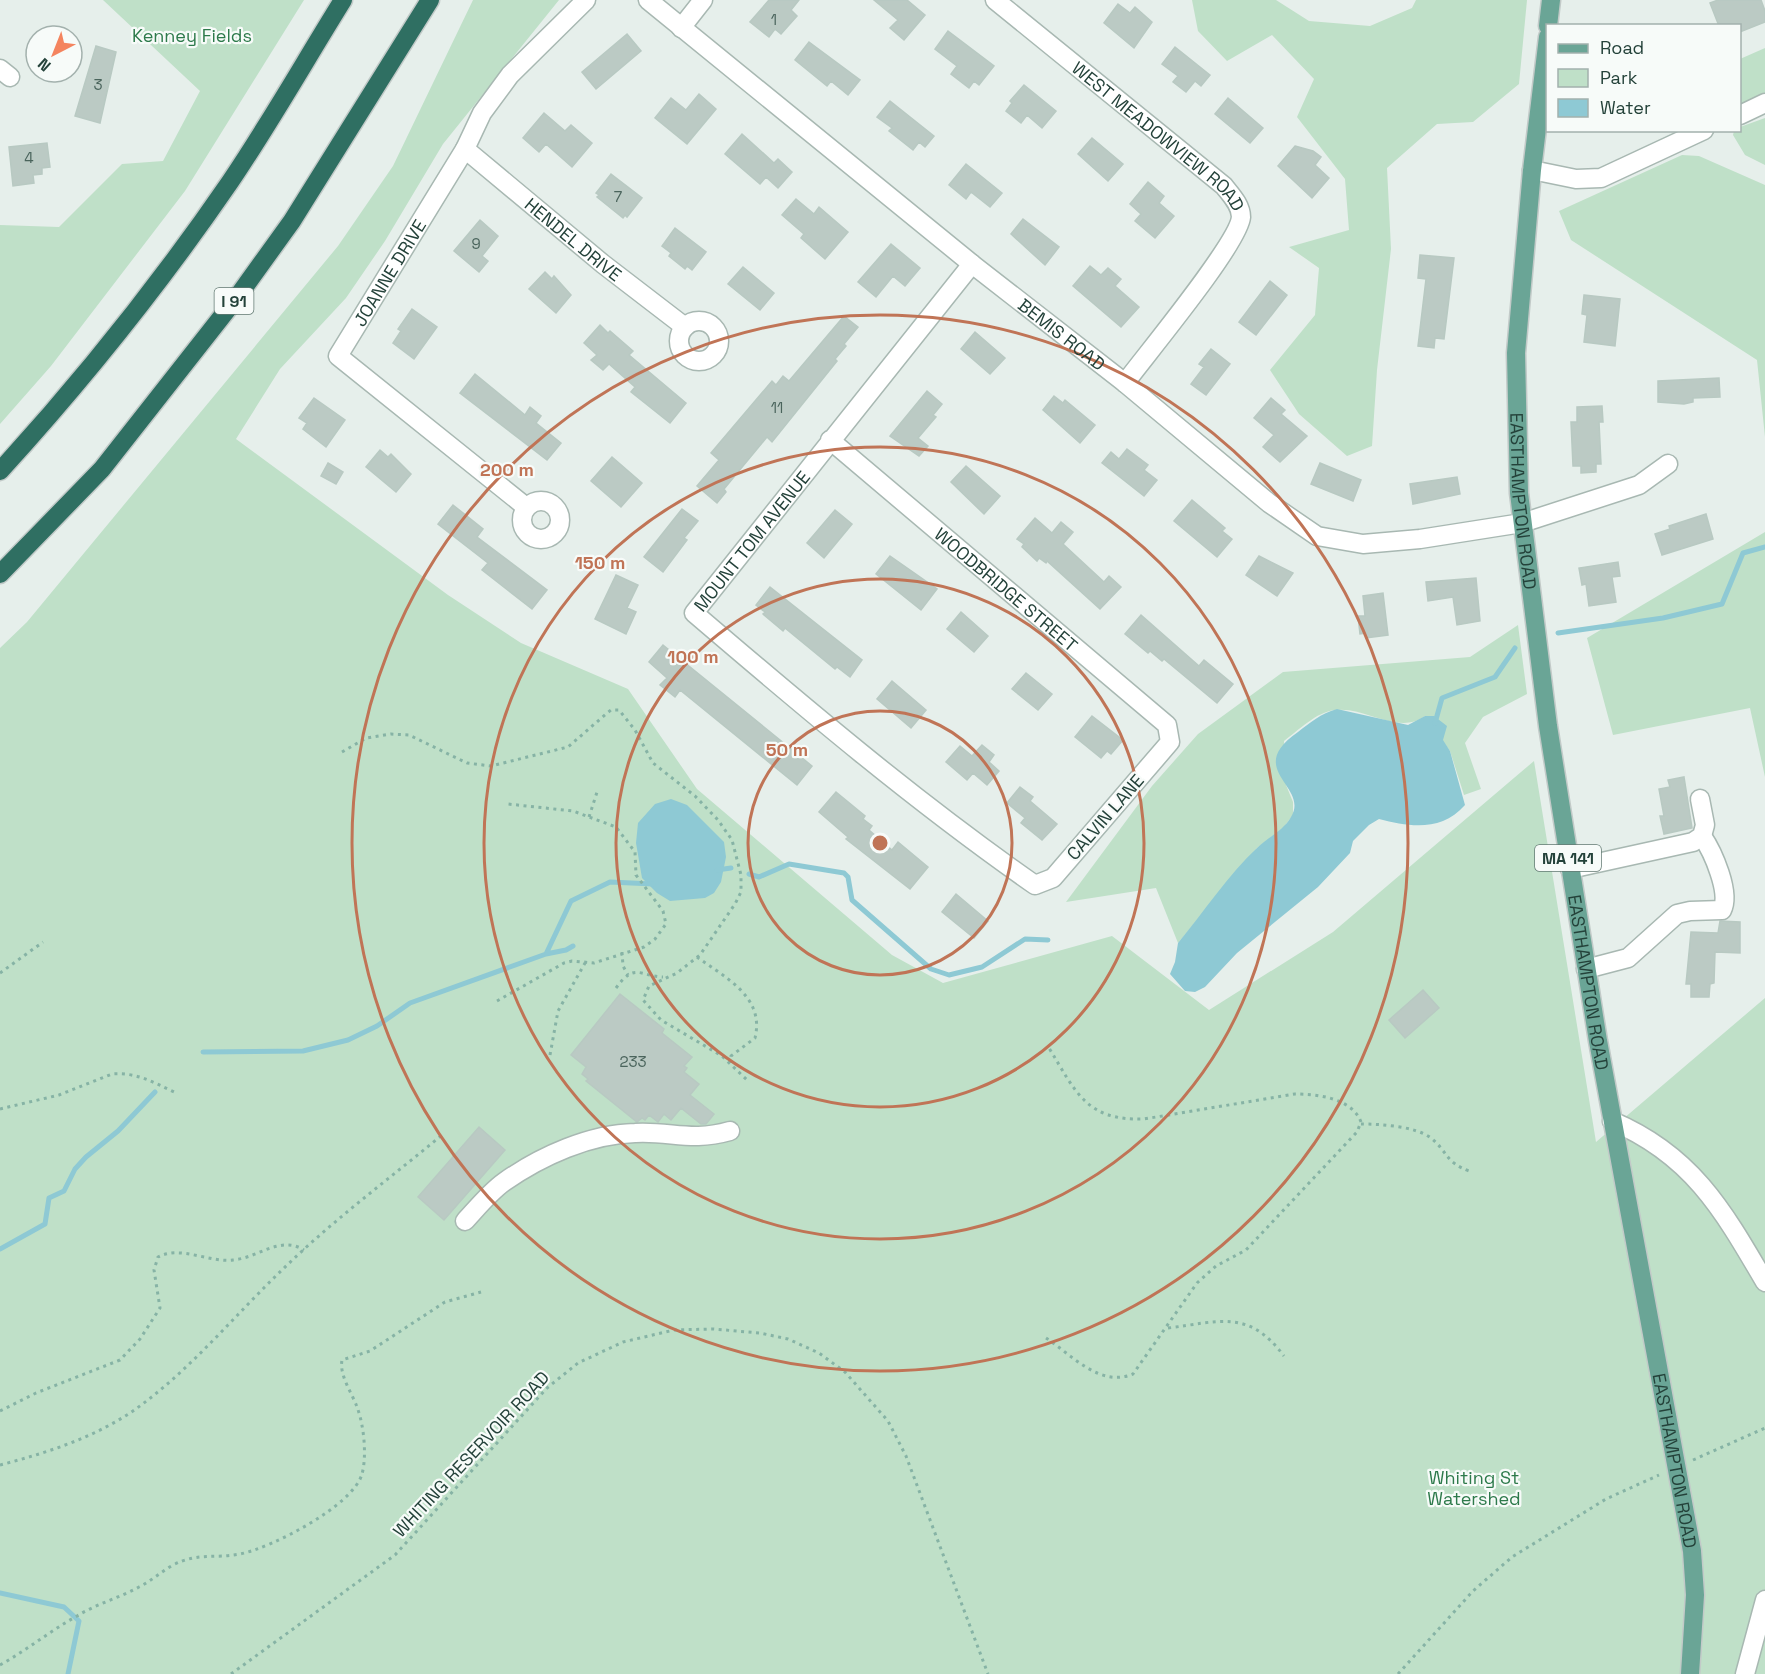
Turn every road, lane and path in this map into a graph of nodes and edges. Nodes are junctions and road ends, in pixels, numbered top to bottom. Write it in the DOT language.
graph roads {
  1 [pos="343,0"];
  2 [pos="430,0"];
  3 [pos="586,0"];
  4 [pos="648,0"];
  5 [pos="703,0"];
  6 [pos="995,0"];
  7 [pos="1551,0"];
  8 [pos="1548,24"];
  9 [pos="681,28"];
  10 [pos="1546,54"];
  11 [pos="1765,103"];
  12 [pos="1741,115"];
  13 [pos="1700,132"];
  14 [pos="465,149"];
  15 [pos="1532,170"];
  16 [pos="972,264"];
  17 [pos="685,327"];
  18 [pos="1125,383"];
  19 [pos="830,440"];
  20 [pos="1668,464"];
  21 [pos="0,471"];
  22 [pos="526,507"];
  23 [pos="1522,524"];
  24 [pos="0,574"];
  25 [pos="1168,744"];
  26 [pos="342,752"];
  27 [pos="598,789"];
  28 [pos="1700,799"];
  29 [pos="507,804"];
  30 [pos="589,817"];
  31 [pos="1702,836"];
  32 [pos="1570,869"];
  33 [pos="1038,884"];
  34 [pos="43,942"];
  35 [pos="622,954"];
  36 [pos="697,957"];
  37 [pos="585,963"];
  38 [pos="1586,969"];
  39 [pos="0,973"];
  40 [pos="628,975"];
  41 [pos="670,976"];
  42 [pos="616,988"];
  43 [pos="497,1001"];
  44 [pos="1049,1048"];
  45 [pos="550,1055"];
  46 [pos="731,1065"];
  47 [pos="747,1080"];
  48 [pos="174,1092"];
  49 [pos="0,1109"];
  50 [pos="1612,1121"];
  51 [pos="1361,1124"];
  52 [pos="730,1131"];
  53 [pos="442,1135"];
  54 [pos="1469,1171"];
  55 [pos="465,1221"];
  56 [pos="304,1250"];
  57 [pos="1765,1282"];
  58 [pos="481,1292"];
  59 [pos="1166,1328"];
  60 [pos="1046,1338"];
  61 [pos="1284,1356"];
  62 [pos="0,1411"];
  63 [pos="1765,1428"];
  64 [pos="0,1465"];
  65 [pos="1676,1468"];
  66 [pos="1765,1600"];
  67 [pos="0,1665"];
  68 [pos="231,1674"];
  69 [pos="988,1674"];
  70 [pos="1398,1674"];
  71 [pos="1690,1674"];
  72 [pos="1745,1674"];
  1 -- 21 [label="highway"];
  2 -- 24 [label="highway, I 91"];
  3 -- 14 [label="street, JOANNE DRIVE"];
  4 -- 9 [label="street, BEMIS ROAD"];
  5 -- 9 [label="street"];
  6 -- 18 [label="street, WEST MEADOWVIEW ROAD"];
  7 -- 8 [label="main road"];
  9 -- 16 [label="street, BEMIS ROAD"];
  10 -- 15 [label="main road, EASTHAMPTON ROAD / MA 141"];
  11 -- 12 [label="street"];
  13 -- 15 [label="street"];
  14 -- 17 [label="street, HENDEL DRIVE"];
  14 -- 22 [label="street, JOANNE DRIVE"];
  15 -- 23 [label="main road, EASTHAMPTON ROAD / MA 141"];
  16 -- 18 [label="street, BEMIS ROAD"];
  16 -- 19 [label="street, MOUNT TOM AVENUE"];
  18 -- 23 [label="street, BEMIS ROAD"];
  19 -- 25 [label="street, WOODBRIDGE STREET"];
  19 -- 33 [label="street, MOUNT TOM AVENUE"];
  20 -- 23 [label="street, BEMIS ROAD"];
  23 -- 32 [label="main road, EASTHAMPTON ROAD / MA 141"];
  25 -- 33 [label="street, CALVIN LANE"];
  26 -- 36 [label="path"];
  27 -- 30 [label="path"];
  28 -- 31 [label="street"];
  29 -- 30 [label="path"];
  30 -- 35 [label="path"];
  31 -- 32 [label="street"];
  31 -- 38 [label="street"];
  32 -- 38 [label="main road, EASTHAMPTON ROAD / MA 141"];
  34 -- 39 [label="path"];
  35 -- 37 [label="path"];
  35 -- 40 [label="path"];
  36 -- 41 [label="path"];
  36 -- 46 [label="path"];
  37 -- 43 [label="path"];
  37 -- 45 [label="path"];
  38 -- 50 [label="main road, EASTHAMPTON ROAD / MA 141"];
  40 -- 41 [label="path"];
  40 -- 42 [label="path"];
  41 -- 46 [label="path"];
  44 -- 51 [label="path"];
  46 -- 47 [label="path"];
  48 -- 49 [label="path"];
  50 -- 57 [label="street"];
  50 -- 65 [label="main road, EASTHAMPTON ROAD / MA 141"];
  51 -- 54 [label="path"];
  51 -- 59 [label="path"];
  52 -- 55 [label="street"];
  53 -- 56 [label="path"];
  56 -- 62 [label="path"];
  56 -- 64 [label="path"];
  58 -- 67 [label="path"];
  59 -- 60 [label="path"];
  59 -- 61 [label="path"];
  63 -- 65 [label="path"];
  65 -- 70 [label="path"];
  65 -- 71 [label="main road, EASTHAMPTON ROAD / MA 141"];
  66 -- 72 [label="street"];
  68 -- 69 [label="path, WHITING RESERVOIR ROAD"];
}
